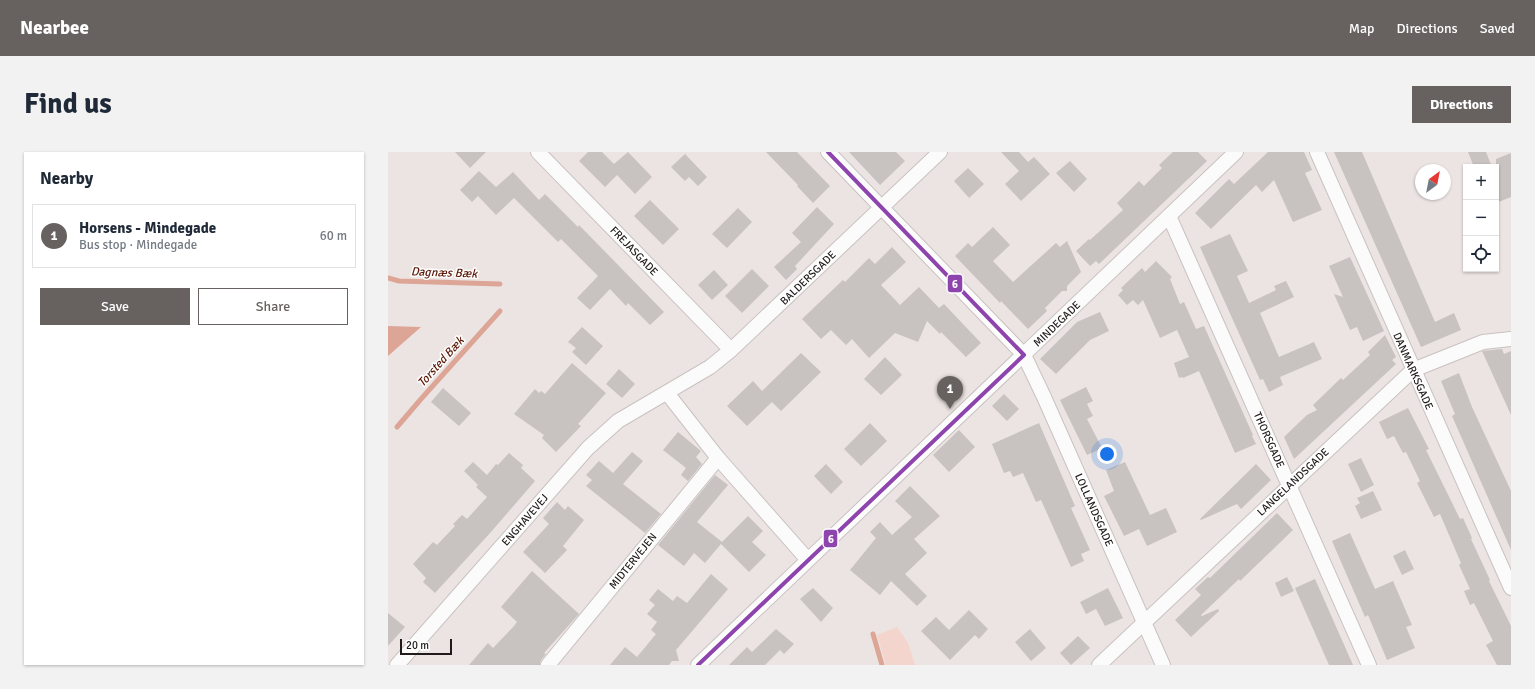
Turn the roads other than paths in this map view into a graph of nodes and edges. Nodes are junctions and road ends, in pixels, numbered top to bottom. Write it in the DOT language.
graph roads {
  1 [pos="538,152"];
  2 [pos="828,152"];
  3 [pos="940,152"];
  4 [pos="1236,152"];
  5 [pos="1317,152"];
  6 [pos="882,206"];
  7 [pos="1169,216"];
  8 [pos="1511,339"];
  9 [pos="731,350"];
  10 [pos="1024,355"];
  11 [pos="1413,370"];
  12 [pos="667,393"];
  13 [pos="718,458"];
  14 [pos="1289,485"];
  15 [pos="808,560"];
  16 [pos="1511,588"];
  17 [pos="1144,622"];
  18 [pos="397,665"];
  19 [pos="548,665"];
  20 [pos="698,665"];
  21 [pos="1099,665"];
  22 [pos="1164,665"];
  23 [pos="1369,665"];
  1 -- 9 [label="street, FREJASGADE"];
  2 -- 6 [label="street, LOLLANDSGADE"];
  3 -- 6 [label="street, BALDERSGADE"];
  4 -- 7 [label="street, MINDEGADE"];
  5 -- 11 [label="street, DANMARKSGADE"];
  6 -- 9 [label="street, BALDERSGADE"];
  6 -- 10 [label="street, LOLLANDSGADE"];
  7 -- 10 [label="street, MINDEGADE"];
  7 -- 14 [label="street, THORSGADE"];
  8 -- 11 [label="street, LANGELANDSGADE"];
  9 -- 12 [label="street, BALDERSGADE"];
  10 -- 15 [label="street, MINDEGADE"];
  10 -- 17 [label="street, LOLLANDSGADE"];
  11 -- 14 [label="street, LANGELANDSGADE"];
  11 -- 16 [label="street, DANMARKSGADE"];
  12 -- 13 [label="street"];
  12 -- 18 [label="street, ENGHAVEVEJ"];
  13 -- 15 [label="street"];
  13 -- 19 [label="street, MIDTERVEJEN"];
  14 -- 17 [label="street, LANGELANDSGADE"];
  14 -- 23 [label="street, THORSGADE"];
  15 -- 20 [label="street, MINDEGADE"];
  17 -- 21 [label="street, LANGELANDSGADE"];
  17 -- 22 [label="street, LOLLANDSGADE"];
}
